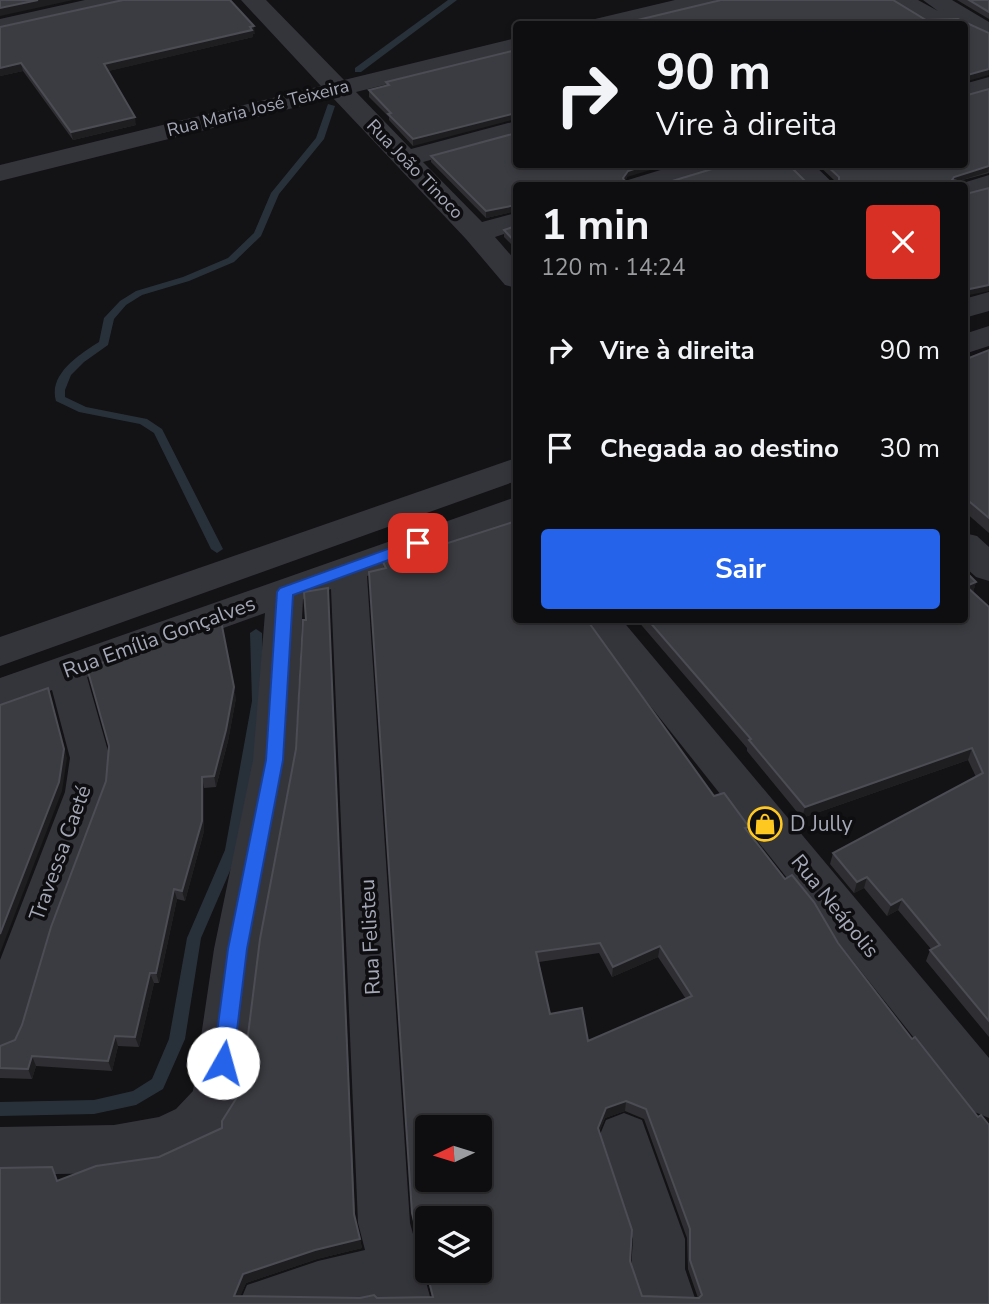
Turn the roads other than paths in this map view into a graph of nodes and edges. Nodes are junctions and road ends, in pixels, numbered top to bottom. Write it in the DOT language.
graph roads {
  1 [pos="116,0"];
  2 [pos="253,0"];
  3 [pos="704,0"];
  4 [pos="902,0"];
  5 [pos="936,14"];
  6 [pos="616,21"];
  7 [pos="915,21"];
  8 [pos="957,21"];
  9 [pos="968,25"];
  10 [pos="0,26"];
  11 [pos="989,32"];
  12 [pos="968,40"];
  13 [pos="513,46"];
  14 [pos="989,53"];
  15 [pos="989,85"];
  16 [pos="338,88"];
  17 [pos="968,91"];
  18 [pos="513,130"];
  19 [pos="404,159"];
  20 [pos="697,168"];
  21 [pos="801,168"];
  22 [pos="0,173"];
  23 [pos="651,182"];
  24 [pos="818,182"];
  25 [pos="989,183"];
  26 [pos="968,189"];
  27 [pos="513,222"];
  28 [pos="476,233"];
  29 [pos="513,276"];
  30 [pos="513,470"];
  31 [pos="513,513"];
  32 [pos="968,549"];
  33 [pos="348,568"];
  34 [pos="989,568"];
  35 [pos="285,592"];
  36 [pos="603,623"];
  37 [pos="0,652"];
  38 [pos="66,670"];
  39 [pos="0,693"];
  40 [pos="0,1034"];
  41 [pos="989,1095"];
  42 [pos="624,1138"];
  43 [pos="0,1151"];
  44 [pos="400,1287"];
  45 [pos="266,1304"];
  46 [pos="670,1304"];
  1 -- 10 [label="street"];
  2 -- 16 [label="street, Rua João Tinoco"];
  3 -- 6 [label="street"];
  4 -- 5 [label="street"];
  5 -- 7 [label="street"];
  5 -- 8 [label="street"];
  9 -- 11 [label="street"];
  12 -- 14 [label="street"];
  13 -- 16 [label="street, Rua Maria José Teixeira"];
  15 -- 17 [label="street"];
  16 -- 19 [label="street, Rua João Tinoco"];
  16 -- 22 [label="street, Rua Maria José Teixeira"];
  18 -- 19 [label="street"];
  19 -- 28 [label="street, Rua João Tinoco"];
  20 -- 23 [label="street"];
  21 -- 24 [label="street"];
  25 -- 26 [label="street"];
  27 -- 28 [label="street"];
  28 -- 29 [label="street, Rua João Tinoco"];
  30 -- 37 [label="street, Rua Emília Gonçalves"];
  31 -- 33 [label="street, Rua Emília Gonçalves"];
  32 -- 34 [label="street"];
  33 -- 35 [label="street, Rua Emília Gonçalves"];
  33 -- 44 [label="street, Rua Felisteu"];
  35 -- 38 [label="street, Rua Emília Gonçalves"];
  35 -- 43 [label="street"];
  36 -- 41 [label="street, Rua Neápolis"];
  38 -- 39 [label="street, Rua Emília Gonçalves"];
  38 -- 40 [label="street, Travessa Caeté"];
  42 -- 46 [label="street"];
  44 -- 45 [label="street"];
}
